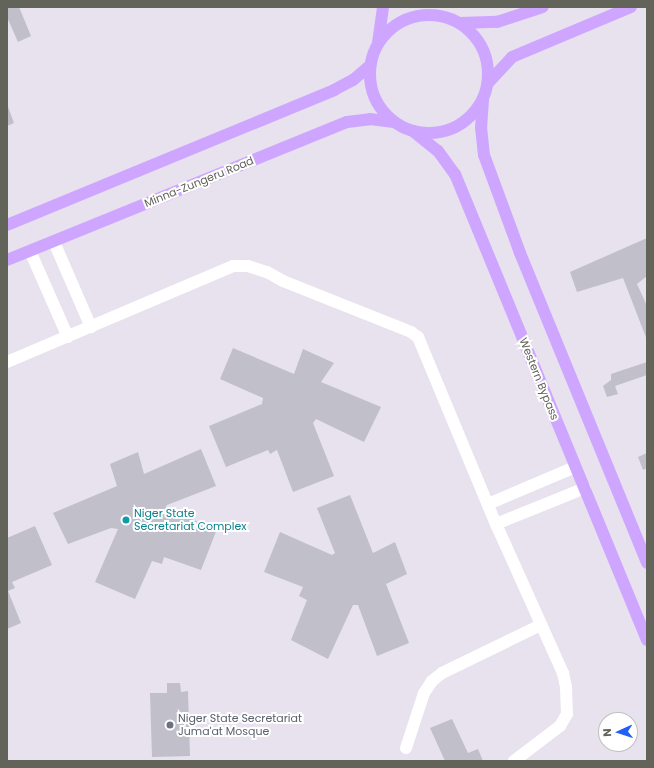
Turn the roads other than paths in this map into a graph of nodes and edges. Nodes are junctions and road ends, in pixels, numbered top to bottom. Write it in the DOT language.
graph roads {
  1 [pos="383,7"];
  2 [pos="542,7"];
  3 [pos="631,7"];
  4 [pos="439,12"];
  5 [pos="460,23"];
  6 [pos="378,45"];
  7 [pos="371,64"];
  8 [pos="488,83"];
  9 [pos="483,100"];
  10 [pos="394,122"];
  11 [pos="413,131"];
  12 [pos="7,225"];
  13 [pos="54,242"];
  14 [pos="30,251"];
  15 [pos="7,260"];
  16 [pos="91,327"];
  17 [pos="68,337"];
  18 [pos="7,362"];
  19 [pos="575,467"];
  20 [pos="585,488"];
  21 [pos="488,504"];
  22 [pos="496,524"];
  23 [pos="647,563"];
  24 [pos="541,625"];
  25 [pos="647,640"];
  26 [pos="406,748"];
  27 [pos="514,761"];
  1 -- 6 [label="main road"];
  2 -- 5 [label="main road"];
  3 -- 8 [label="main road"];
  4 -- 5 [label="main road"];
  4 -- 6 [label="main road"];
  5 -- 8 [label="main road"];
  6 -- 7 [label="main road"];
  7 -- 10 [label="main road"];
  7 -- 12 [label="main road"];
  8 -- 9 [label="main road"];
  9 -- 11 [label="main road"];
  9 -- 23 [label="main road"];
  10 -- 11 [label="main road"];
  10 -- 13 [label="main road, Minna-Zungeru Road"];
  11 -- 19 [label="main road, Western Bypass"];
  13 -- 14 [label="main road, Minna-Zungeru Road"];
  13 -- 16 [label="lane"];
  14 -- 15 [label="main road, Minna-Zungeru Road"];
  14 -- 17 [label="lane"];
  16 -- 17 [label="lane"];
  16 -- 21 [label="lane"];
  17 -- 18 [label="lane"];
  19 -- 20 [label="main road, Western Bypass"];
  19 -- 21 [label="lane"];
  20 -- 22 [label="lane"];
  20 -- 25 [label="main road, Western Bypass"];
  21 -- 22 [label="lane"];
  22 -- 24 [label="lane"];
  24 -- 26 [label="lane"];
  24 -- 27 [label="lane"];
}
